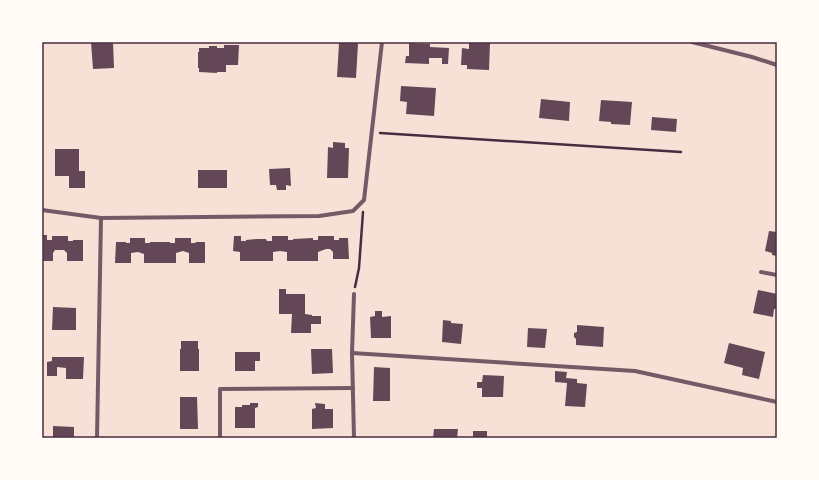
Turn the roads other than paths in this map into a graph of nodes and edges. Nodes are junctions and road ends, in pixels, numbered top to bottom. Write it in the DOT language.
graph roads {
  1 [pos="382,42"];
  2 [pos="692,42"];
  3 [pos="777,65"];
  4 [pos="42,210"];
  5 [pos="102,218"];
  6 [pos="761,272"];
  7 [pos="777,275"];
  8 [pos="354,294"];
  9 [pos="352,353"];
  10 [pos="353,388"];
  11 [pos="777,402"];
  12 [pos="96,438"];
  13 [pos="220,438"];
  14 [pos="354,438"];
  1 -- 5 [label="street"];
  2 -- 3 [label="street"];
  4 -- 5 [label="street"];
  5 -- 12 [label="street"];
  6 -- 7 [label="street"];
  8 -- 9 [label="street"];
  9 -- 10 [label="street"];
  9 -- 11 [label="street"];
  10 -- 13 [label="street"];
  10 -- 14 [label="street"];
}
